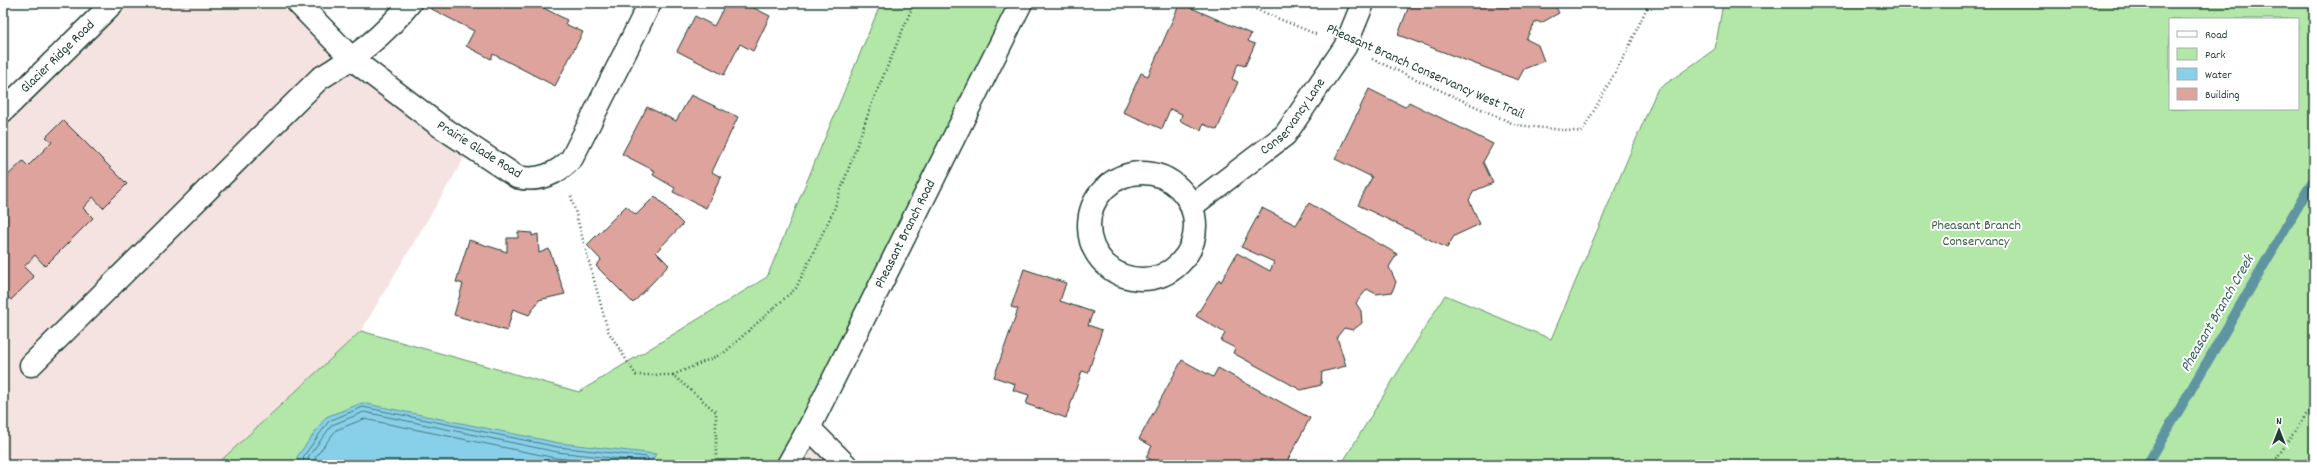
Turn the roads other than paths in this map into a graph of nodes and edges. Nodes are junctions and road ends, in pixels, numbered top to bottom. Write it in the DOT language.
graph roads {
  1 [pos="113,3"];
  2 [pos="298,3"];
  3 [pos="410,3"];
  4 [pos="650,3"];
  5 [pos="1021,3"];
  6 [pos="1363,3"];
  7 [pos="352,59"];
  8 [pos="3,111"];
  9 [pos="1192,206"];
  10 [pos="31,365"];
  11 [pos="809,428"];
  12 [pos="788,465"];
  13 [pos="846,465"];
  1 -- 8 [label="street, Glacier Ridge Road"];
  2 -- 7 [label="street, Prairie Glade Road"];
  3 -- 7 [label="street"];
  4 -- 7 [label="street, Prairie Glade Road"];
  5 -- 11 [label="street, Pheasant Branch Road"];
  6 -- 9 [label="street, Conservancy Lane"];
  7 -- 10 [label="street"];
  9 -- 9 [label="street"];
  11 -- 12 [label="street, Pheasant Branch Road"];
  11 -- 13 [label="street"];
}
